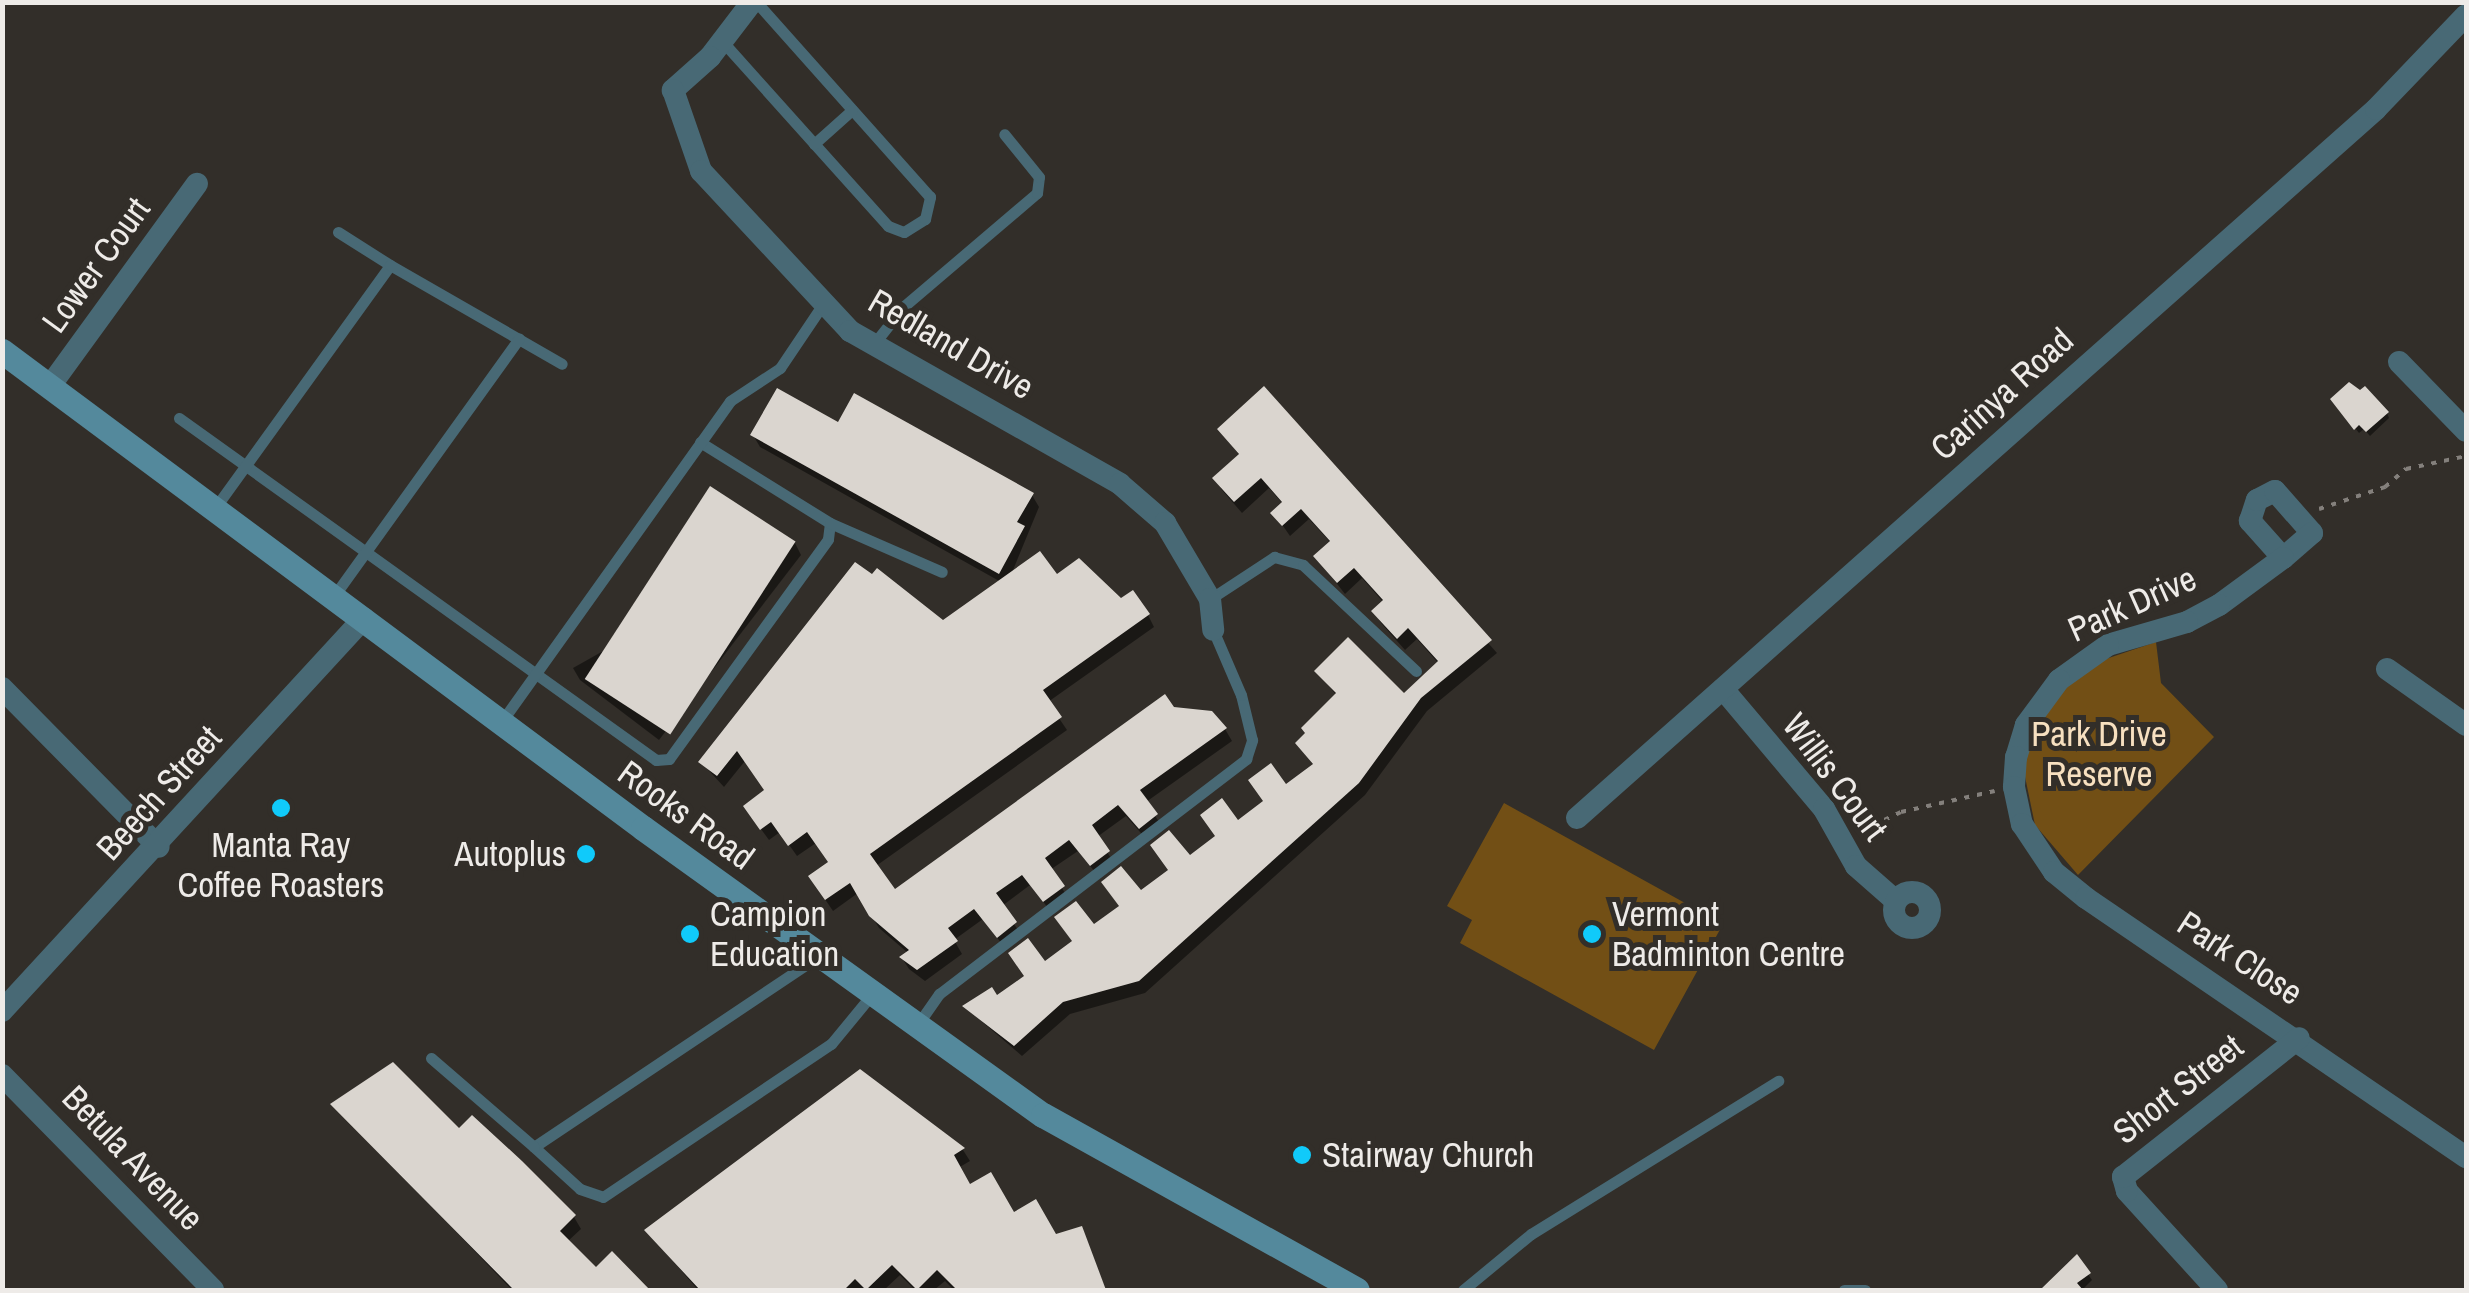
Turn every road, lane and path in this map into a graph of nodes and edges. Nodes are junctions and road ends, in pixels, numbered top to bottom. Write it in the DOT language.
graph roads {
  1 [pos="754,2"];
  2 [pos="2466,15"];
  3 [pos="723,42"];
  4 [pos="852,110"];
  5 [pos="1004,134"];
  6 [pos="814,144"];
  7 [pos="198,184"];
  8 [pos="338,232"];
  9 [pos="390,265"];
  10 [pos="823,304"];
  11 [pos="520,340"];
  12 [pos="873,344"];
  13 [pos="2,351"];
  14 [pos="2399,362"];
  15 [pos="562,364"];
  16 [pos="50,386"];
  17 [pos="179,418"];
  18 [pos="2466,431"];
  19 [pos="700,442"];
  20 [pos="2466,456"];
  21 [pos="244,467"];
  22 [pos="215,508"];
  23 [pos="2302,518"];
  24 [pos="830,523"];
  25 [pos="363,555"];
  26 [pos="2282,558"];
  27 [pos="942,572"];
  28 [pos="334,596"];
  29 [pos="1210,599"];
  30 [pos="364,618"];
  31 [pos="1213,630"];
  32 [pos="2387,669"];
  33 [pos="1416,671"];
  34 [pos="533,676"];
  35 [pos="2,688"];
  36 [pos="1722,690"];
  37 [pos="501,721"];
  38 [pos="2466,725"];
  39 [pos="2014,787"];
  40 [pos="1577,818"];
  41 [pos="1838,842"];
  42 [pos="158,847"];
  43 [pos="1896,901"];
  44 [pos="820,955"];
  45 [pos="873,992"];
  46 [pos="2,1011"];
  47 [pos="918,1024"];
  48 [pos="2299,1038"];
  49 [pos="432,1058"];
  50 [pos="2,1075"];
  51 [pos="1778,1080"];
  52 [pos="534,1147"];
  53 [pos="2466,1157"];
  54 [pos="213,1290"];
  55 [pos="1357,1290"];
  56 [pos="1463,1290"];
  57 [pos="1844,1290"];
  58 [pos="1865,1290"];
  59 [pos="2217,1290"];
  1 -- 3 [label="street, Redland Drive"];
  1 -- 4 [label="lane"];
  2 -- 36 [label="street, Carinya Road"];
  3 -- 6 [label="lane"];
  3 -- 10 [label="street, Redland Drive"];
  4 -- 6 [label="lane"];
  4 -- 6 [label="lane"];
  5 -- 12 [label="lane"];
  7 -- 16 [label="street, Lower Court"];
  8 -- 9 [label="lane"];
  9 -- 11 [label="lane"];
  9 -- 21 [label="lane"];
  10 -- 12 [label="street, Redland Drive"];
  10 -- 19 [label="lane"];
  11 -- 15 [label="lane"];
  11 -- 25 [label="lane"];
  12 -- 29 [label="street, Redland Drive"];
  13 -- 16 [label="street, Rooks Road"];
  14 -- 18 [label="street"];
  16 -- 22 [label="street, Rooks Road"];
  17 -- 21 [label="lane"];
  19 -- 24 [label="lane"];
  19 -- 34 [label="lane"];
  20 -- 23 [label="path"];
  21 -- 22 [label="lane"];
  21 -- 25 [label="lane"];
  22 -- 28 [label="street, Rooks Road"];
  23 -- 26 [label="street, Park Drive"];
  23 -- 26 [label="street"];
  24 -- 27 [label="lane"];
  24 -- 34 [label="lane"];
  25 -- 28 [label="lane"];
  25 -- 34 [label="lane"];
  26 -- 39 [label="street, Park Drive"];
  28 -- 30 [label="street, Rooks Road"];
  29 -- 31 [label="street, Redland Drive"];
  29 -- 33 [label="lane"];
  30 -- 37 [label="street, Rooks Road"];
  30 -- 42 [label="street, Beech Street"];
  31 -- 47 [label="lane"];
  32 -- 38 [label="street"];
  34 -- 37 [label="lane"];
  35 -- 42 [label="street"];
  36 -- 40 [label="street, Carinya Road"];
  36 -- 41 [label="street, Willis Court"];
  37 -- 44 [label="street, Rooks Road"];
  39 -- 41 [label="path"];
  39 -- 48 [label="street, Park Close"];
  41 -- 43 [label="street, Willis Court"];
  42 -- 46 [label="street, Beech Street"];
  44 -- 45 [label="street, Rooks Road"];
  44 -- 52 [label="lane"];
  45 -- 47 [label="street, Rooks Road"];
  45 -- 52 [label="lane"];
  47 -- 55 [label="street, Rooks Road"];
  48 -- 53 [label="street, Park Close"];
  48 -- 59 [label="street, Short Street"];
  49 -- 52 [label="lane"];
  50 -- 54 [label="street, Betula Avenue"];
  51 -- 56 [label="lane"];
  57 -- 58 [label="lane"];
}
